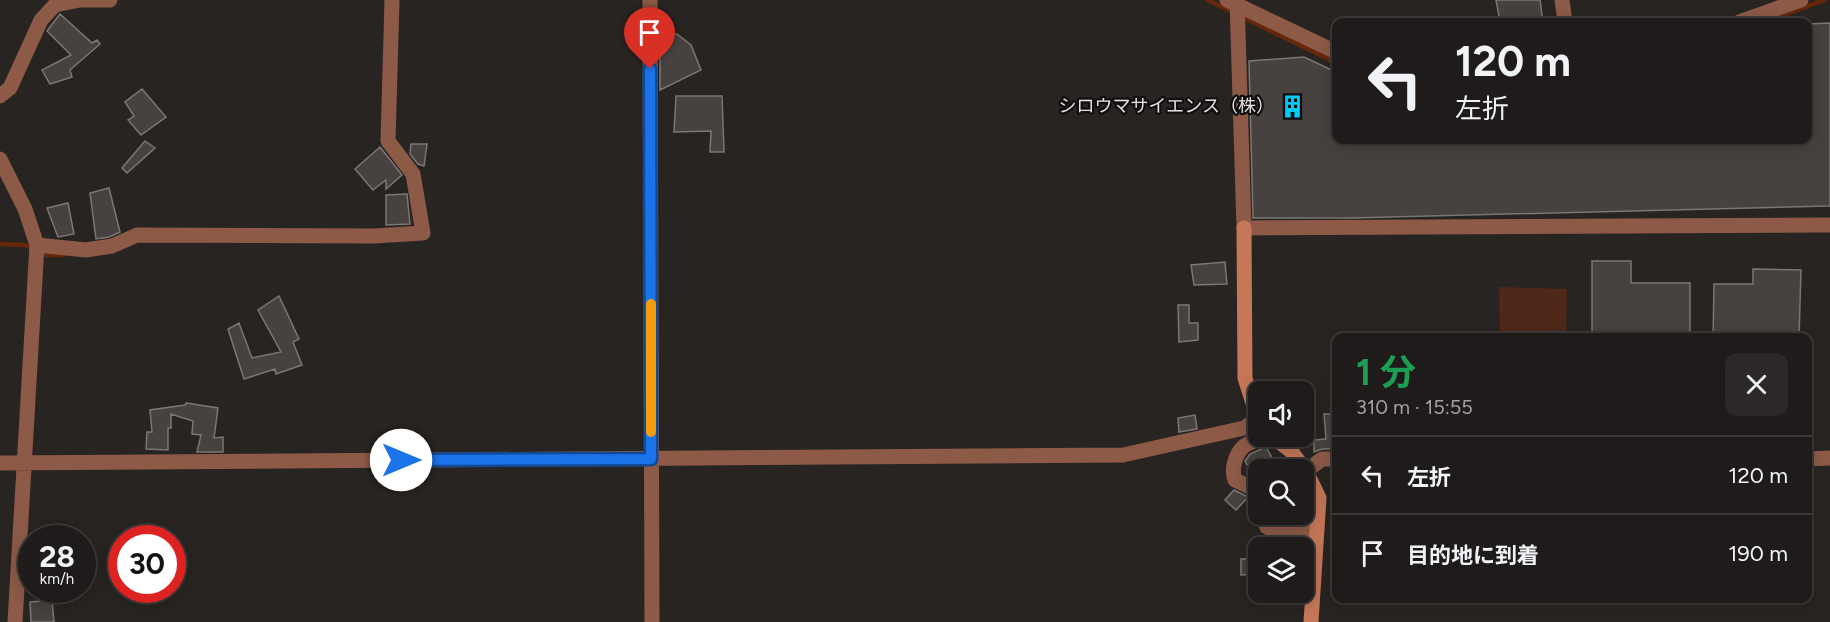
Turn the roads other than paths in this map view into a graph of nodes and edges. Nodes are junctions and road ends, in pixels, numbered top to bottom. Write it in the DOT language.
graph roads {
  1 [pos="110,0"];
  2 [pos="392,0"];
  3 [pos="650,0"];
  4 [pos="1562,0"];
  5 [pos="1800,0"];
  6 [pos="1234,2"];
  7 [pos="1564,18"];
  8 [pos="1749,18"];
  9 [pos="1332,50"];
  10 [pos="0,96"];
  11 [pos="0,159"];
  12 [pos="1830,225"];
  13 [pos="1244,228"];
  14 [pos="38,245"];
  15 [pos="1248,387"];
  16 [pos="1248,425"];
  17 [pos="1248,445"];
  18 [pos="1287,447"];
  19 [pos="1830,458"];
  20 [pos="651,459"];
  21 [pos="1295,459"];
  22 [pos="1332,459"];
  23 [pos="1812,459"];
  24 [pos="1314,462"];
  25 [pos="0,463"];
  26 [pos="25,463"];
  27 [pos="1248,488"];
  28 [pos="1314,490"];
  29 [pos="1266,525"];
  30 [pos="1317,529"];
  31 [pos="15,622"];
  32 [pos="652,622"];
  33 [pos="1311,622"];
  1 -- 10 [label="street"];
  2 -- 14 [label="street"];
  3 -- 20 [label="street"];
  4 -- 7 [label="street"];
  5 -- 8 [label="street"];
  6 -- 9 [label="street"];
  6 -- 13 [label="street"];
  11 -- 14 [label="street"];
  12 -- 13 [label="street"];
  13 -- 15 [label="street"];
  14 -- 26 [label="street"];
  16 -- 20 [label="street"];
  17 -- 27 [label="street"];
  18 -- 21 [label="street"];
  19 -- 23 [label="street"];
  20 -- 26 [label="street"];
  20 -- 32 [label="street"];
  22 -- 24 [label="street"];
  25 -- 26 [label="street"];
  26 -- 31 [label="street"];
  28 -- 30 [label="street"];
  29 -- 30 [label="street"];
  30 -- 33 [label="street"];
}
